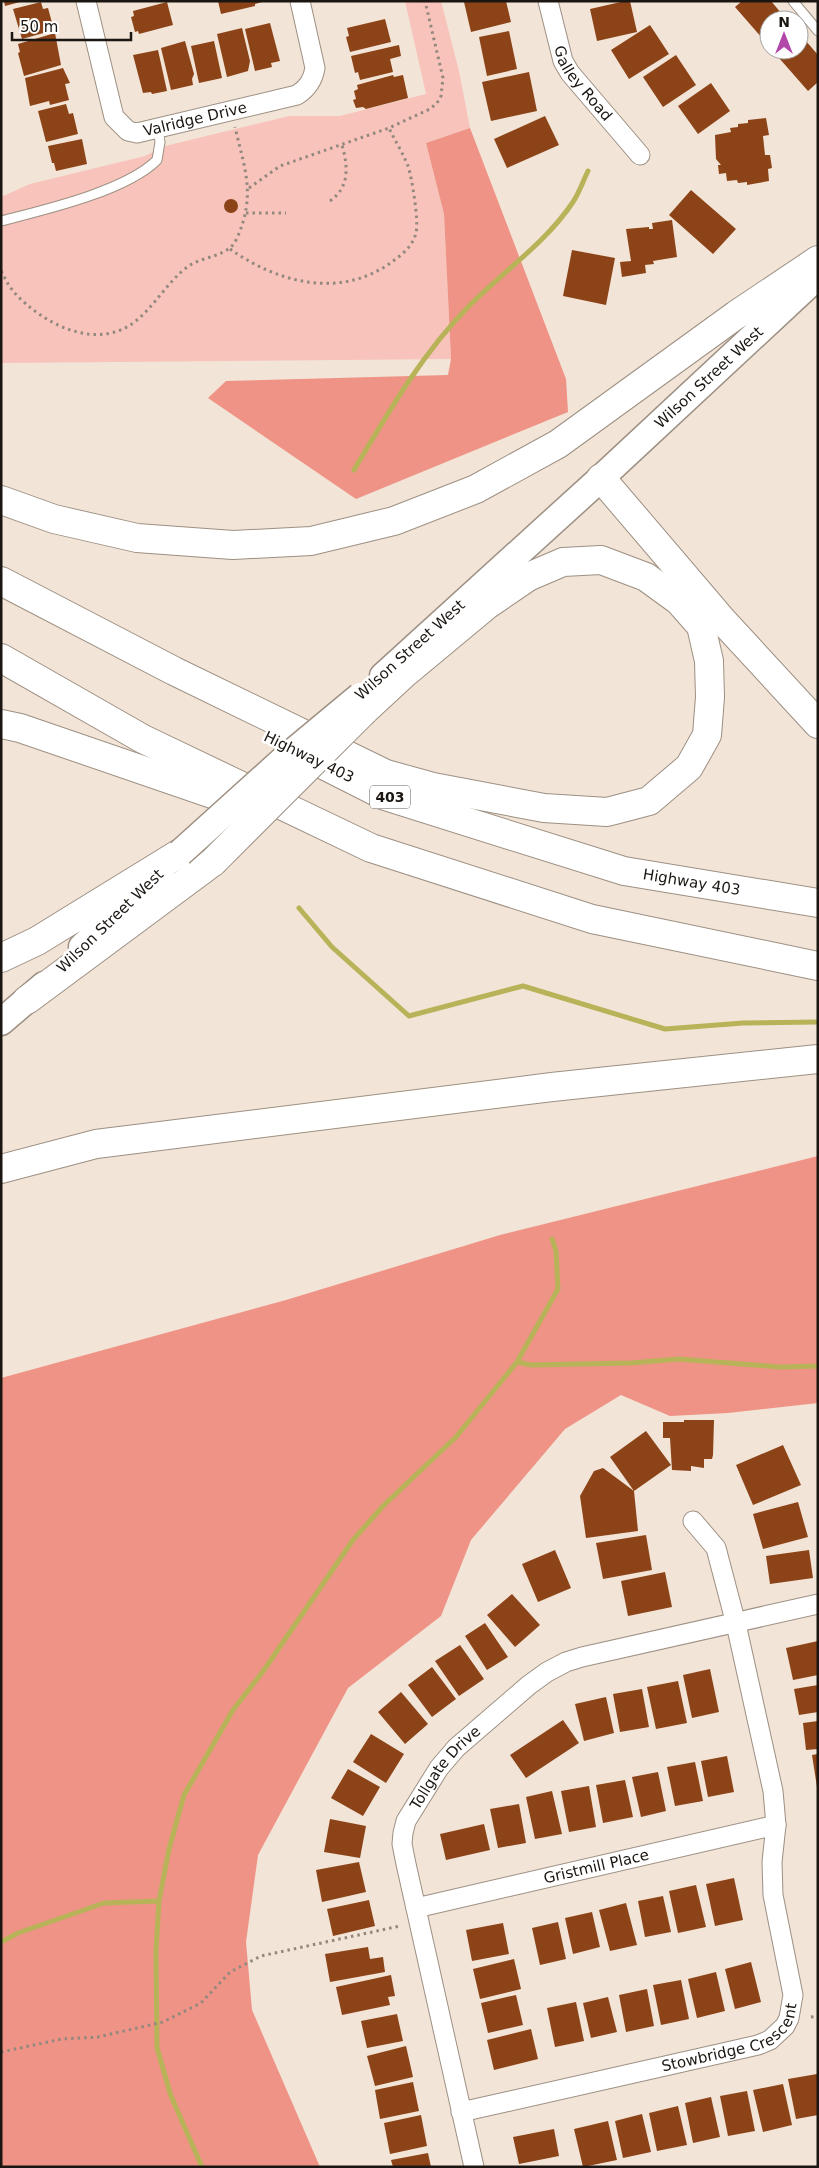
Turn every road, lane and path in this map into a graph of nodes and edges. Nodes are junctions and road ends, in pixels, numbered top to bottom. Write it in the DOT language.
graph roads {
  1 [pos="86,1"];
  2 [pos="300,1"];
  3 [pos="425,1"];
  4 [pos="548,1"];
  5 [pos="793,1"];
  6 [pos="818,31"];
  7 [pos="235,127"];
  8 [pos="389,128"];
  9 [pos="158,129"];
  10 [pos="342,145"];
  11 [pos="640,155"];
  12 [pos="248,189"];
  13 [pos="330,201"];
  14 [pos="246,213"];
  15 [pos="286,213"];
  16 [pos="1,221"];
  17 [pos="230,249"];
  18 [pos="818,260"];
  19 [pos="1,271"];
  20 [pos="818,276"];
  21 [pos="601,478"];
  22 [pos="1,500"];
  23 [pos="1,581"];
  24 [pos="1,587"];
  25 [pos="1,658"];
  26 [pos="362,704"];
  27 [pos="1,724"];
  28 [pos="818,724"];
  29 [pos="371,848"];
  30 [pos="180,853"];
  31 [pos="818,903"];
  32 [pos="1,958"];
  33 [pos="818,966"];
  34 [pos="28,1000"];
  35 [pos="1,1022"];
  36 [pos="818,1059"];
  37 [pos="1,1169"];
  38 [pos="693,1521"];
  39 [pos="818,1604"];
  40 [pos="736,1624"];
  41 [pos="776,1825"];
  42 [pos="416,1908"];
  43 [pos="400,1926"];
  44 [pos="818,2016"];
  45 [pos="811,2017"];
  46 [pos="1,2052"];
  47 [pos="462,2112"];
  48 [pos="474,2167"];
  1 -- 9 [label="street, Valridge Drive"];
  2 -- 9 [label="street, Valridge Drive"];
  3 -- 8 [label="path"];
  4 -- 11 [label="street, Galley Road"];
  5 -- 6 [label="lane"];
  7 -- 12 [label="path"];
  8 -- 10 [label="path"];
  8 -- 17 [label="path"];
  9 -- 16 [label="lane"];
  10 -- 12 [label="path"];
  10 -- 13 [label="path"];
  12 -- 14 [label="path"];
  14 -- 15 [label="path"];
  14 -- 17 [label="path"];
  17 -- 19 [label="path"];
  18 -- 22 [label="highway"];
  20 -- 21 [label="main road, Wilson Street West"];
  21 -- 26 [label="main road, Wilson Street West"];
  21 -- 28 [label="highway"];
  23 -- 26 [label="highway"];
  24 -- 31 [label="highway, Highway 403 / 403"];
  25 -- 29 [label="highway"];
  26 -- 30 [label="main road, Wilson Street West, bridge"];
  26 -- 34 [label="highway, bridge"];
  27 -- 29 [label="highway"];
  29 -- 33 [label="highway"];
  30 -- 32 [label="highway"];
  30 -- 34 [label="main road, Wilson Street West"];
  34 -- 35 [label="main road, Wilson Street West"];
  36 -- 37 [label="highway"];
  38 -- 40 [label="street, Stowbridge Crescent"];
  39 -- 40 [label="street, Tollgate Drive"];
  40 -- 41 [label="street, Stowbridge Crescent"];
  40 -- 42 [label="street, Tollgate Drive"];
  41 -- 42 [label="street, Gristmill Place"];
  41 -- 47 [label="street, Stowbridge Crescent"];
  42 -- 47 [label="street, Tollgate Drive"];
  43 -- 46 [label="path"];
  44 -- 45 [label="path"];
  47 -- 48 [label="street, Tollgate Drive"];
}
